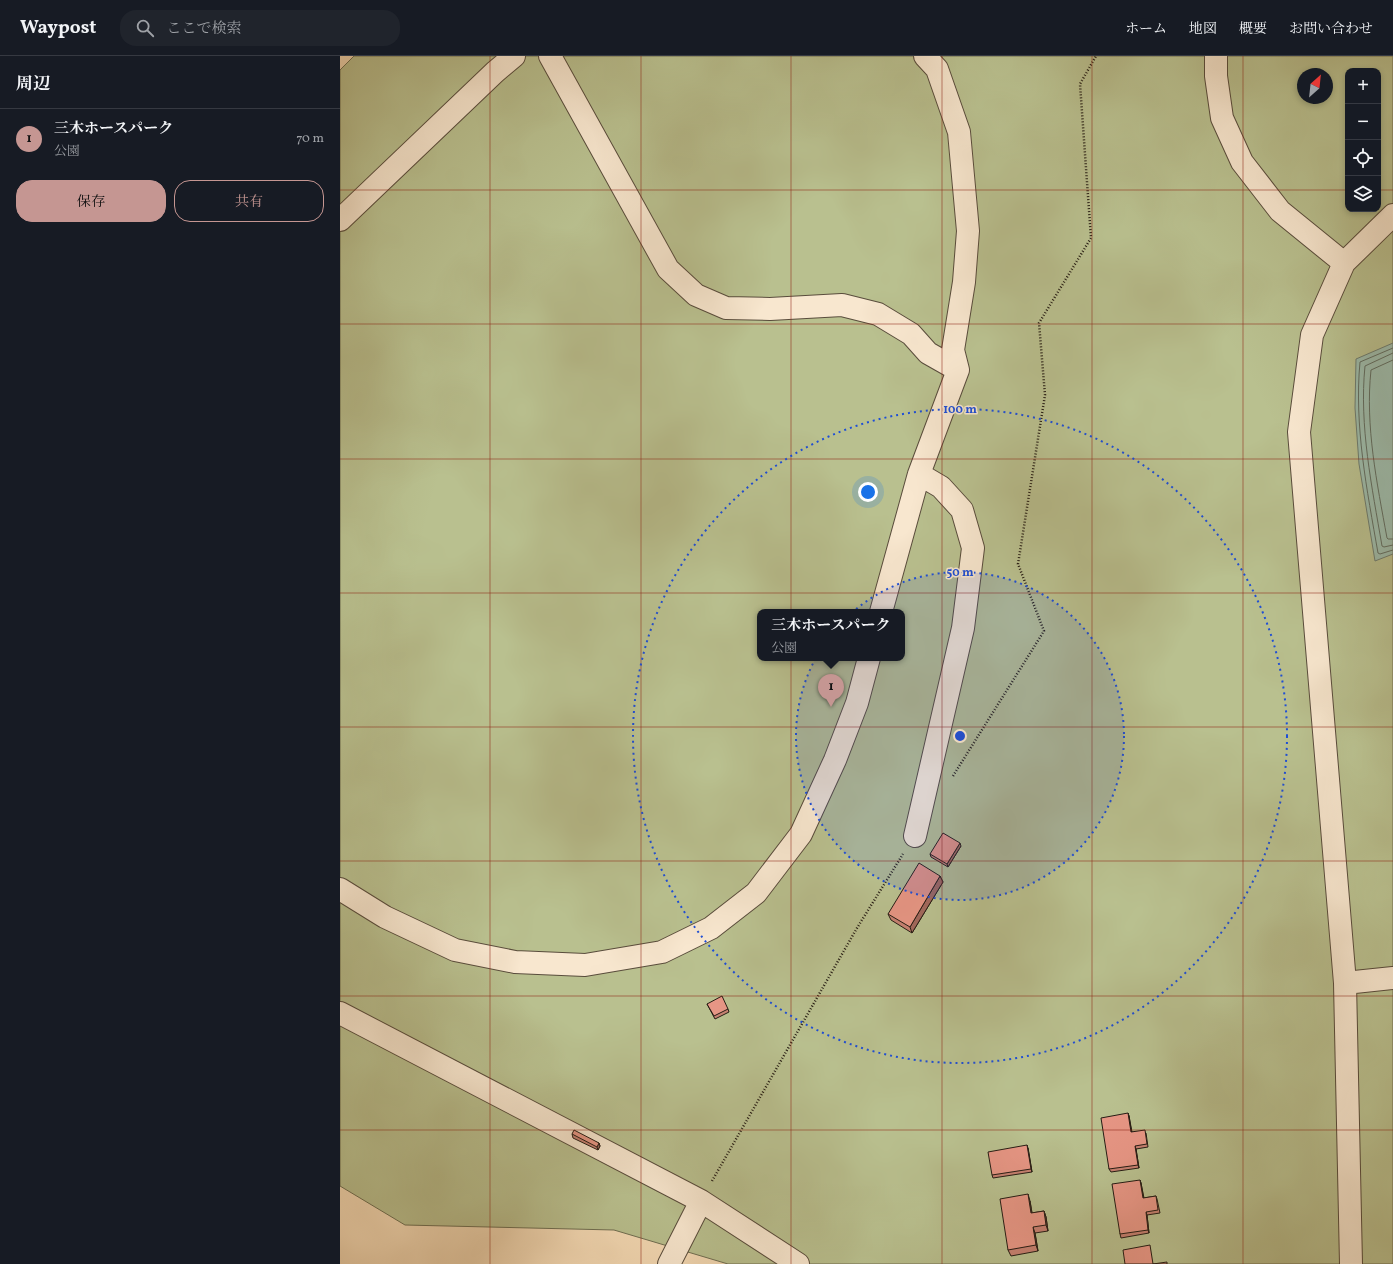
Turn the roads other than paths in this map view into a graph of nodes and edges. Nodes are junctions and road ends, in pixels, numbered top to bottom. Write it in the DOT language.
graph roads {
  1 [pos="514,56"];
  2 [pos="550,56"];
  3 [pos="925,56"];
  4 [pos="1216,56"];
  5 [pos="1393,215"];
  6 [pos="340,220"];
  7 [pos="1344,264"];
  8 [pos="958,370"];
  9 [pos="919,474"];
  10 [pos="882,609"];
  11 [pos="868,661"];
  12 [pos="915,836"];
  13 [pos="340,889"];
  14 [pos="1393,978"];
  15 [pos="1344,983"];
  16 [pos="340,1013"];
  17 [pos="701,1201"];
  18 [pos="669,1264"];
  19 [pos="798,1264"];
  20 [pos="1351,1264"];
  1 -- 6 [label="street"];
  2 -- 8 [label="street"];
  3 -- 8 [label="street"];
  4 -- 7 [label="street"];
  5 -- 7 [label="street"];
  7 -- 15 [label="street"];
  8 -- 9 [label="street"];
  9 -- 10 [label="street"];
  9 -- 12 [label="street"];
  11 -- 13 [label="street"];
  14 -- 15 [label="street"];
  15 -- 20 [label="street"];
  16 -- 17 [label="street"];
  17 -- 18 [label="street"];
  17 -- 19 [label="street"];
}
